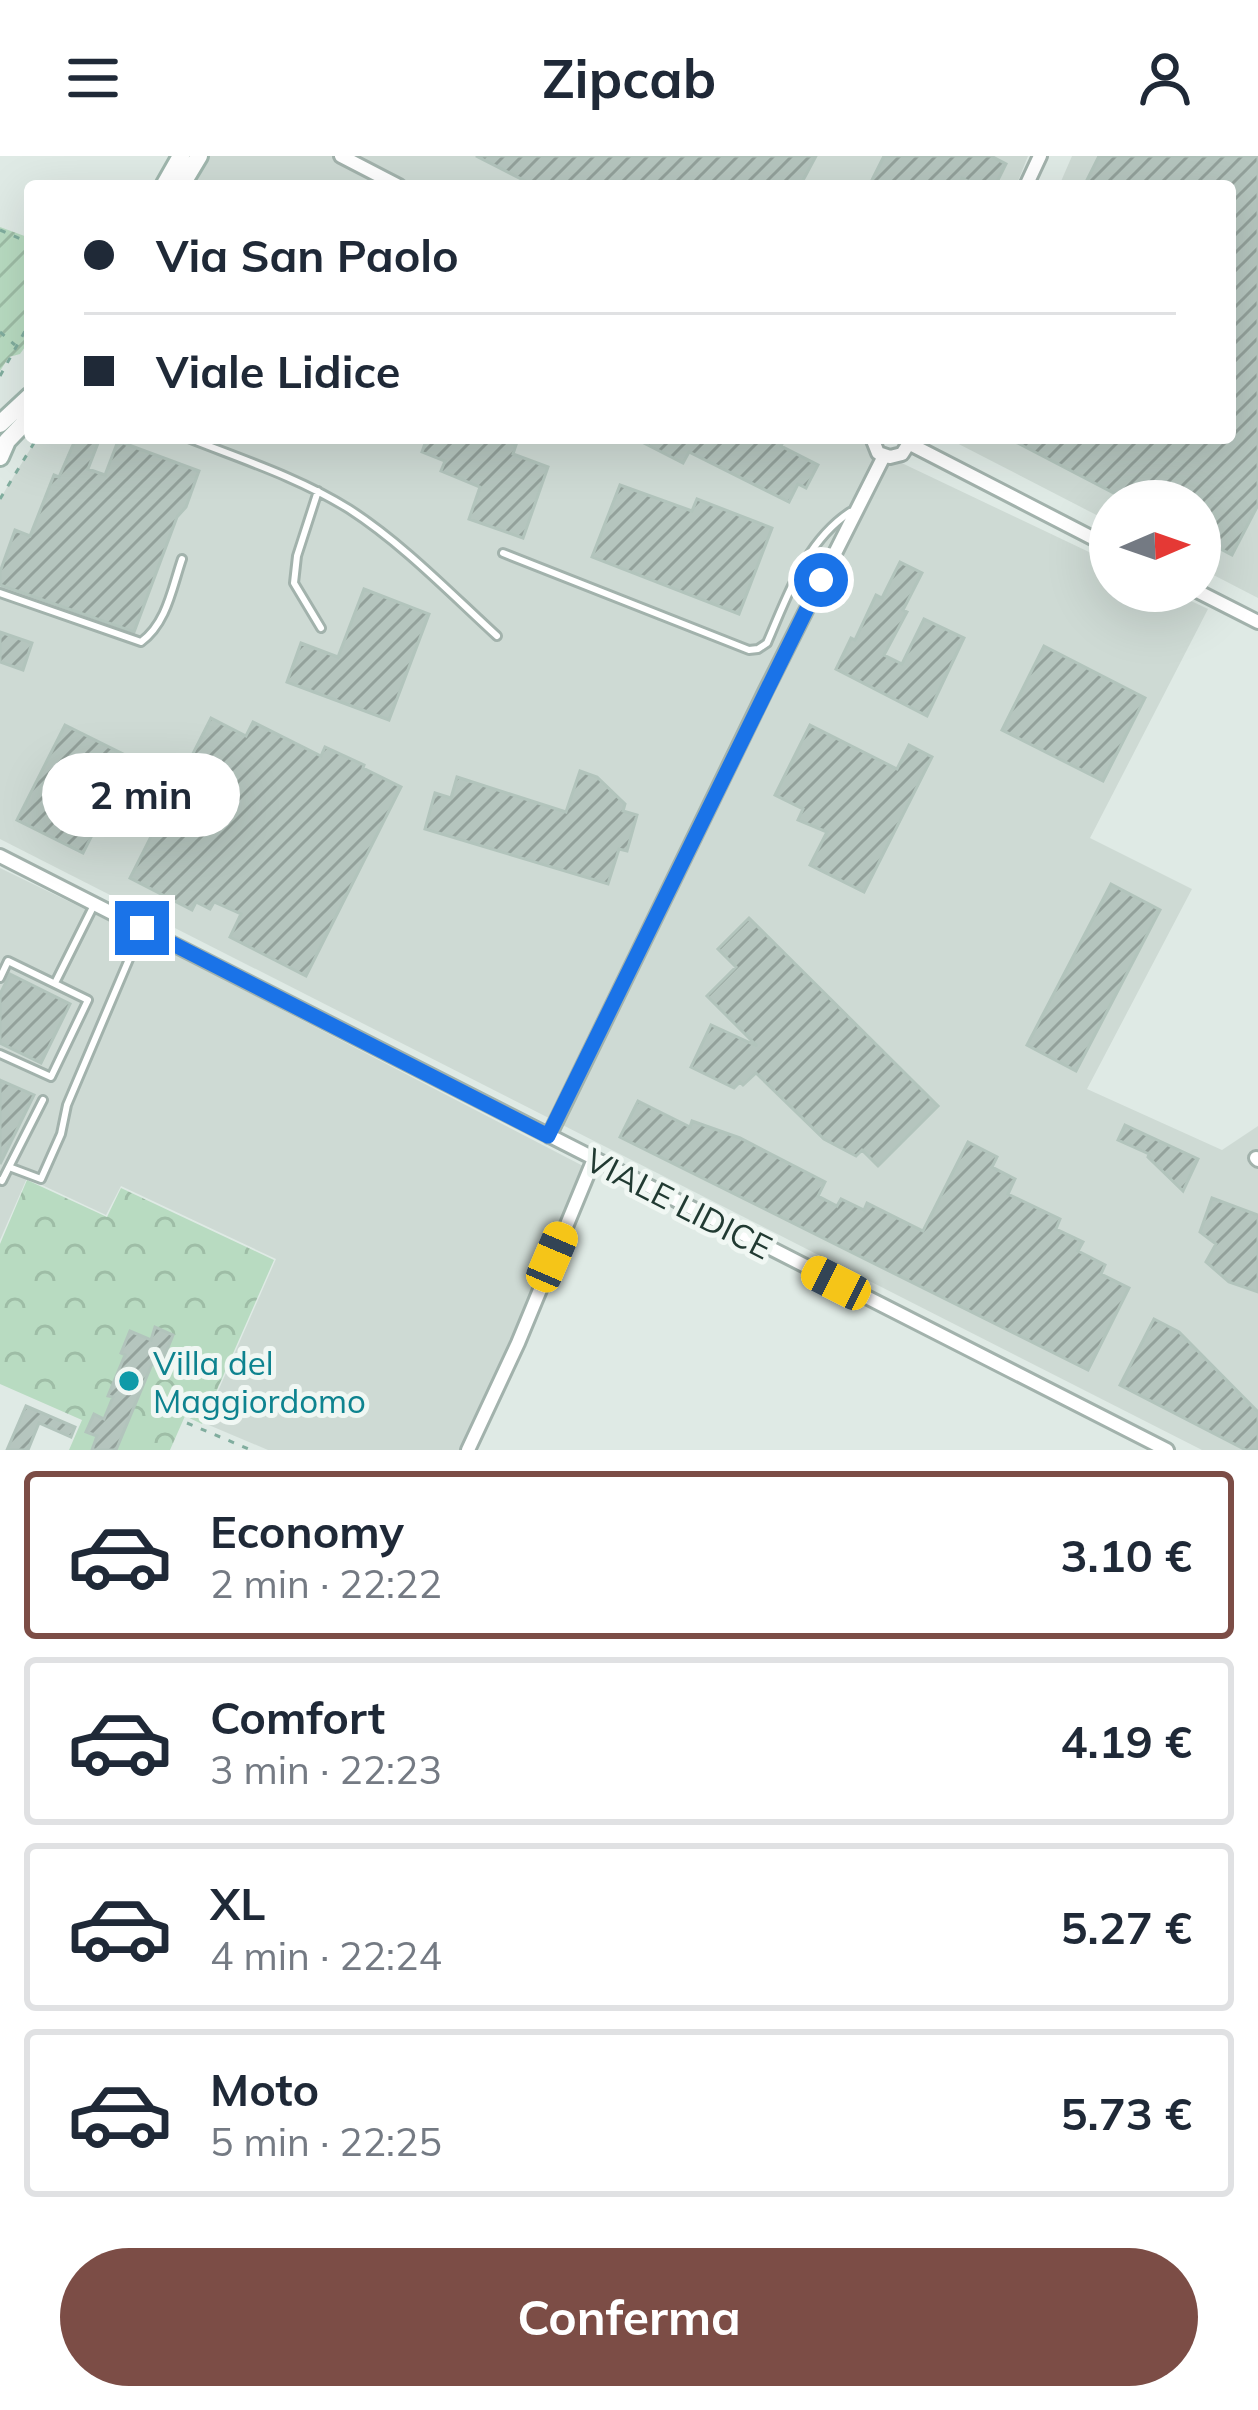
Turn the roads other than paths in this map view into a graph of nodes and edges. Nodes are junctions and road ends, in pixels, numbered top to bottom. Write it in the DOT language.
graph roads {
  1 [pos="341,156"];
  2 [pos="387,180"];
  3 [pos="24,402"];
  4 [pos="24,423"];
  5 [pos="0,424"];
  6 [pos="203,444"];
  7 [pos="873,444"];
  8 [pos="907,444"];
  9 [pos="916,444"];
  10 [pos="884,456"];
  11 [pos="0,457"];
  12 [pos="318,491"];
  13 [pos="858,507"];
  14 [pos="1089,536"];
  15 [pos="503,554"];
  16 [pos="182,559"];
  17 [pos="0,593"];
  18 [pos="1221,603"];
  19 [pos="1258,622"];
  20 [pos="321,628"];
  21 [pos="497,636"];
  22 [pos="0,856"];
  23 [pos="94,904"];
  24 [pos="142,928"];
  25 [pos="0,978"];
  26 [pos="55,982"];
  27 [pos="0,1054"];
  28 [pos="44,1100"];
  29 [pos="548,1136"];
  30 [pos="593,1159"];
  31 [pos="9,1166"];
  32 [pos="0,1180"];
  33 [pos="467,1450"];
  34 [pos="1167,1450"];
  1 -- 2 [label="street"];
  3 -- 5 [label="street"];
  4 -- 11 [label="street"];
  6 -- 12 [label="lane"];
  7 -- 10 [label="street"];
  8 -- 10 [label="street"];
  9 -- 14 [label="street"];
  10 -- 13 [label="street"];
  12 -- 20 [label="lane"];
  12 -- 21 [label="lane"];
  13 -- 15 [label="lane"];
  13 -- 29 [label="street"];
  16 -- 17 [label="lane"];
  18 -- 19 [label="street"];
  22 -- 23 [label="street, VIALE LIDICE"];
  23 -- 24 [label="street, VIALE LIDICE"];
  23 -- 26 [label="lane"];
  24 -- 29 [label="street, VIALE LIDICE"];
  24 -- 31 [label="lane"];
  25 -- 26 [label="lane"];
  26 -- 27 [label="lane"];
  28 -- 31 [label="lane"];
  29 -- 30 [label="street, VIALE LIDICE"];
  30 -- 33 [label="street"];
  30 -- 34 [label="street, VIALE LIDICE"];
  31 -- 32 [label="lane"];
}
